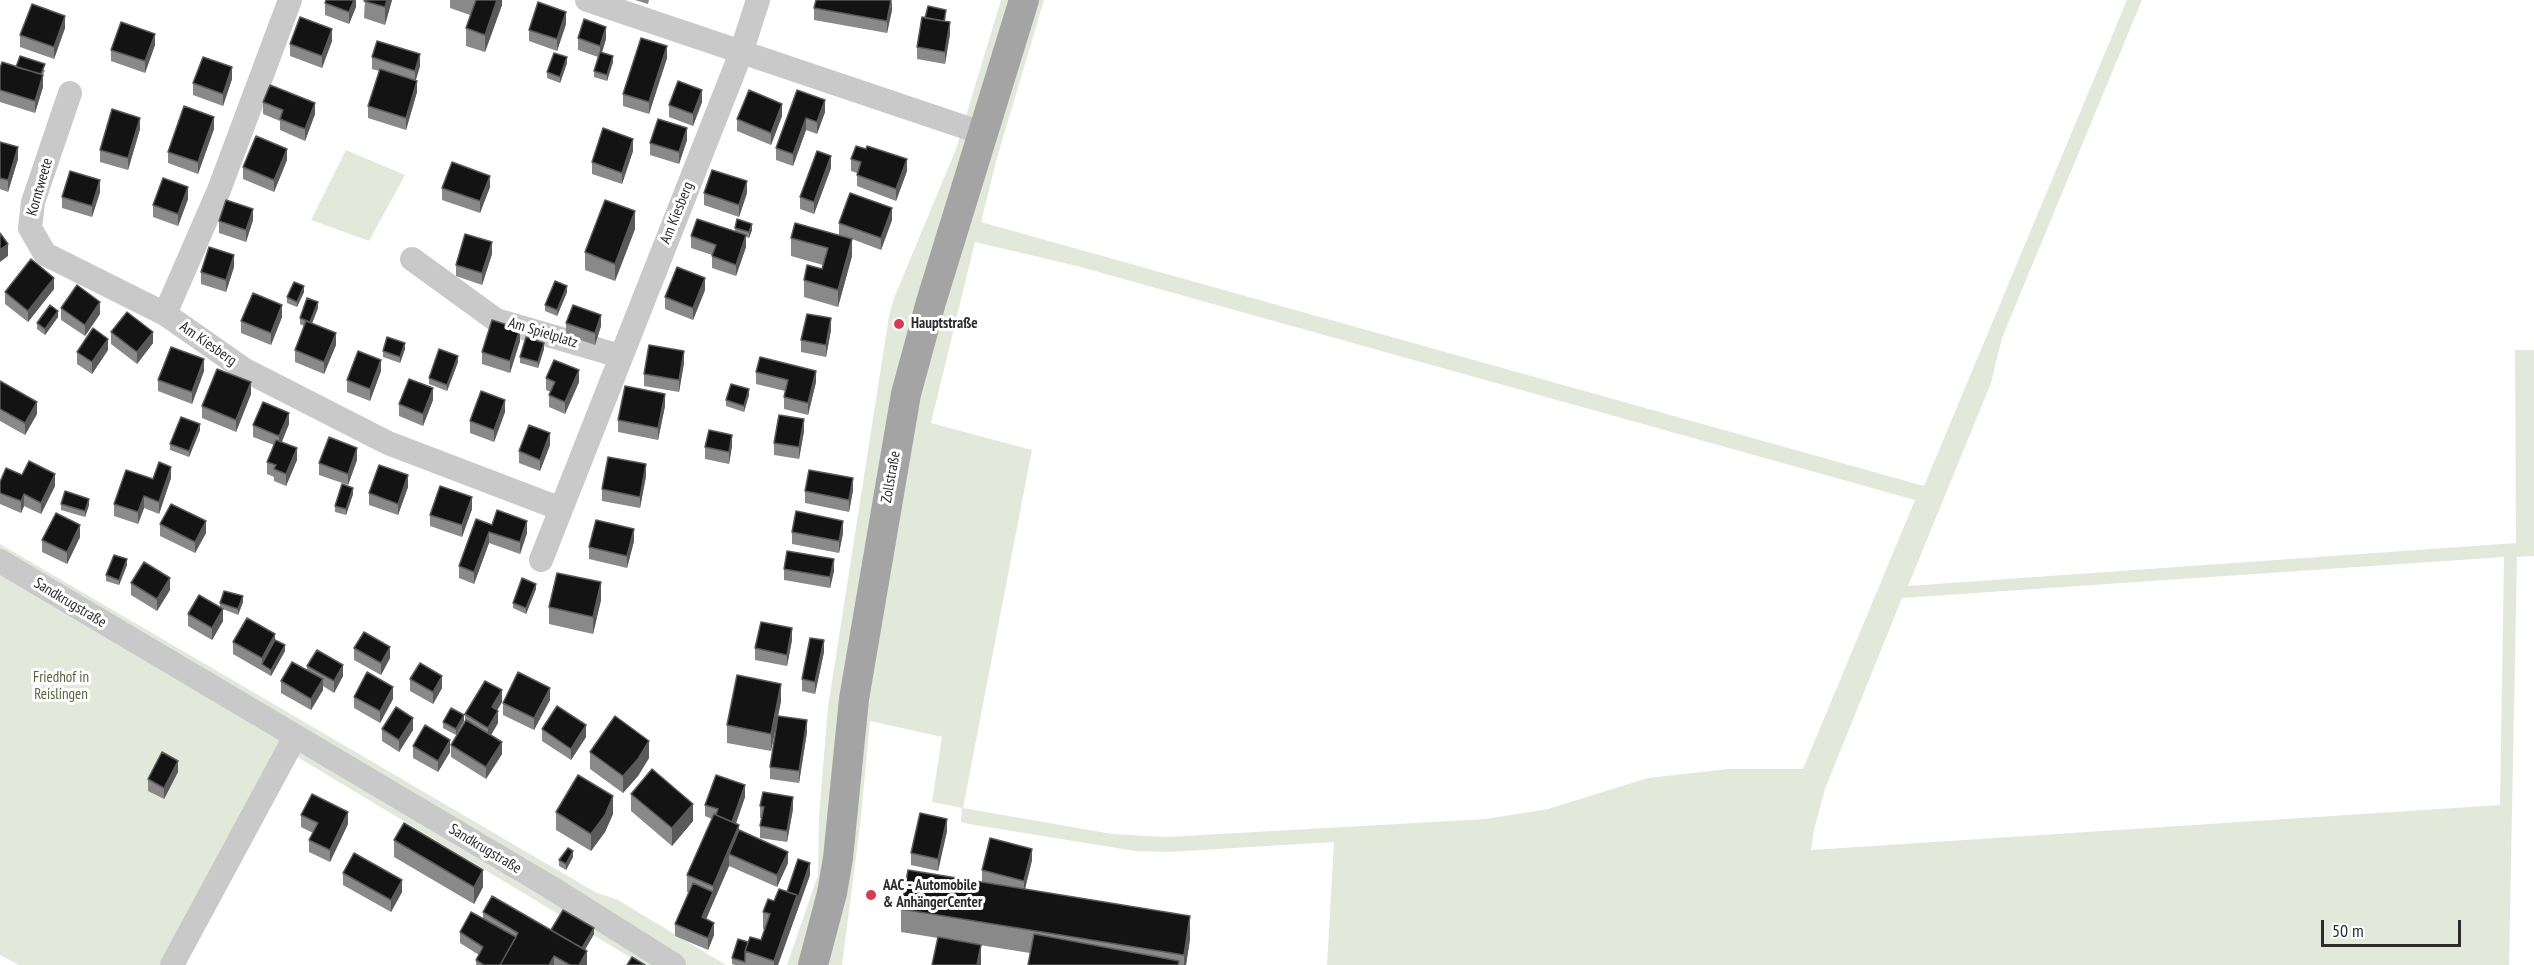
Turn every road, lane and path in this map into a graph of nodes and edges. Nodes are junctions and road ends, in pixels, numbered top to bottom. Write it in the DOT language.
graph roads {
  1 [pos="290,0"];
  2 [pos="586,0"];
  3 [pos="759,0"];
  4 [pos="1024,0"];
  5 [pos="741,52"];
  6 [pos="70,93"];
  7 [pos="982,133"];
  8 [pos="412,259"];
  9 [pos="165,314"];
  10 [pos="620,356"];
  11 [pos="561,509"];
  12 [pos="541,560"];
  13 [pos="0,561"];
  14 [pos="295,737"];
  15 [pos="820,935"];
  16 [pos="172,965"];
  17 [pos="674,965"];
  18 [pos="813,965"];
  19 [pos="818,965"];
  1 -- 9 [label="street, Am Kiesberg"];
  2 -- 5 [label="street"];
  3 -- 5 [label="street, Am Kiesberg"];
  4 -- 7 [label="main road, Zollstraße"];
  5 -- 7 [label="street"];
  5 -- 10 [label="street, Am Kiesberg"];
  6 -- 9 [label="street, Korntweete"];
  7 -- 15 [label="main road, Zollstraße"];
  8 -- 10 [label="street, Am Spielplatz"];
  9 -- 11 [label="street, Am Kiesberg"];
  10 -- 11 [label="street, Am Kiesberg"];
  11 -- 12 [label="street, Am Kiesberg"];
  13 -- 14 [label="street, Sandkrugstraße"];
  14 -- 16 [label="street"];
  14 -- 17 [label="street, Sandkrugstraße"];
  15 -- 18 [label="main road, Zollstraße"];
  15 -- 19 [label="street"];
}
